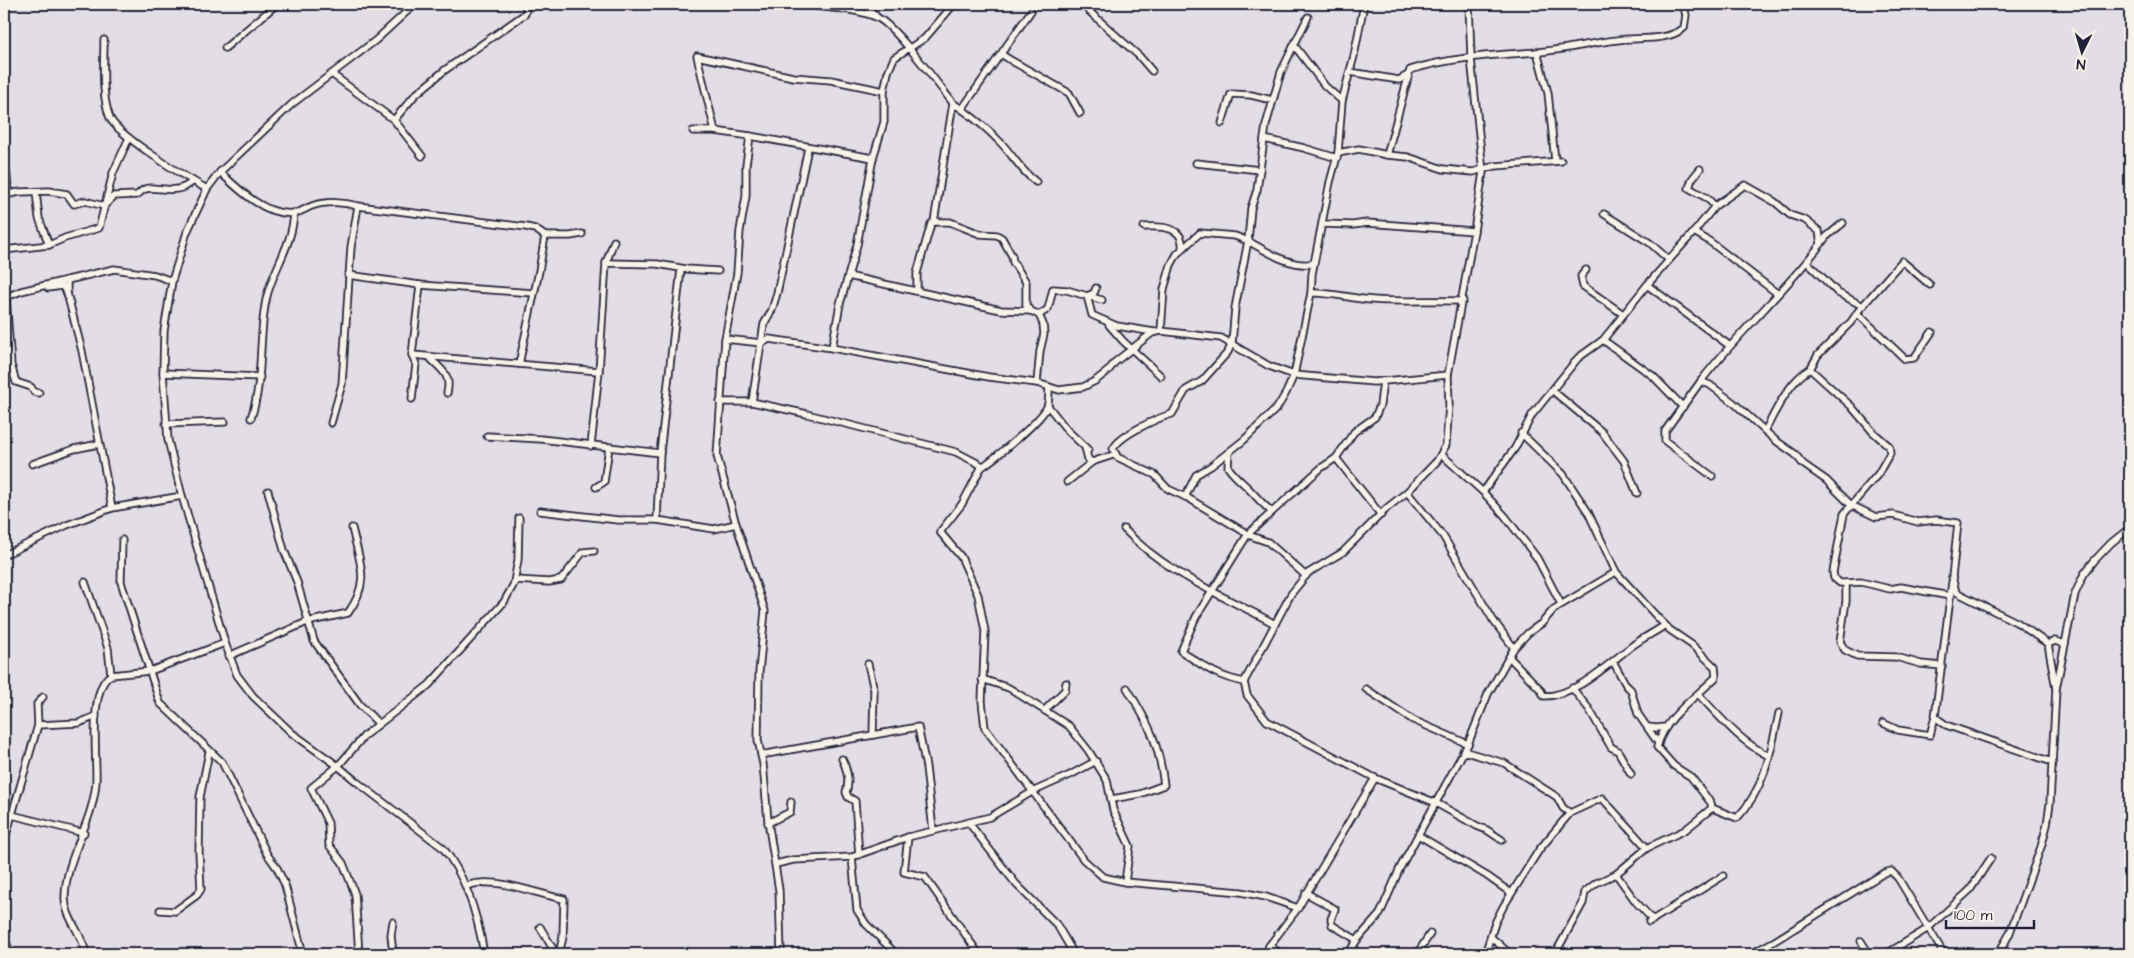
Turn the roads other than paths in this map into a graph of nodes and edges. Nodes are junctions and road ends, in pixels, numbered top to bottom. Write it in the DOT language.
graph roads {
  1 [pos="277,4"];
  2 [pos="415,4"];
  3 [pos="527,4"];
  4 [pos="800,4"];
  5 [pos="863,4"];
  6 [pos="954,4"];
  7 [pos="1081,4"];
  8 [pos="1364,4"];
  9 [pos="1469,4"];
  10 [pos="1683,4"];
  11 [pos="1030,11"];
  12 [pos="1308,17"];
  13 [pos="878,18"];
  14 [pos="104,40"];
  15 [pos="1294,45"];
  16 [pos="225,48"];
  17 [pos="909,48"];
  18 [pos="1537,52"];
  19 [pos="1002,54"];
  20 [pos="1471,58"];
  21 [pos="1152,71"];
  22 [pos="1350,72"];
  23 [pos="333,75"];
  24 [pos="1408,75"];
  25 [pos="884,91"];
  26 [pos="1272,100"];
  27 [pos="1342,101"];
  28 [pos="953,104"];
  29 [pos="962,109"];
  30 [pos="1080,113"];
  31 [pos="394,120"];
  32 [pos="1222,123"];
  33 [pos="693,131"];
  34 [pos="715,131"];
  35 [pos="750,136"];
  36 [pos="129,138"];
  37 [pos="1264,139"];
  38 [pos="808,148"];
  39 [pos="1387,155"];
  40 [pos="422,156"];
  41 [pos="1337,156"];
  42 [pos="873,158"];
  43 [pos="5,163"];
  44 [pos="1196,164"];
  45 [pos="1482,169"];
  46 [pos="1700,169"];
  47 [pos="1260,170"];
  48 [pos="220,172"];
  49 [pos="193,182"];
  50 [pos="1036,182"];
  51 [pos="207,189"];
  52 [pos="36,192"];
  53 [pos="7,195"];
  54 [pos="104,206"];
  55 [pos="358,206"];
  56 [pos="1715,206"];
  57 [pos="294,213"];
  58 [pos="1604,214"];
  59 [pos="934,222"];
  60 [pos="1843,223"];
  61 [pos="1322,224"];
  62 [pos="1144,227"];
  63 [pos="1474,231"];
  64 [pos="1694,232"];
  65 [pos="582,234"];
  66 [pos="545,236"];
  67 [pos="614,241"];
  68 [pos="1248,241"];
  69 [pos="1821,244"];
  70 [pos="49,245"];
  71 [pos="1182,249"];
  72 [pos="4,250"];
  73 [pos="1669,260"];
  74 [pos="1807,262"];
  75 [pos="606,263"];
  76 [pos="1314,263"];
  77 [pos="851,265"];
  78 [pos="681,269"];
  79 [pos="1586,270"];
  80 [pos="718,271"];
  81 [pos="348,275"];
  82 [pos="848,276"];
  83 [pos="861,279"];
  84 [pos="68,280"];
  85 [pos="172,281"];
  86 [pos="420,285"];
  87 [pos="1646,285"];
  88 [pos="1930,285"];
  89 [pos="1096,288"];
  90 [pos="21,291"];
  91 [pos="917,291"];
  92 [pos="67,293"];
  93 [pos="534,293"];
  94 [pos="1311,293"];
  95 [pos="1778,294"];
  96 [pos="1087,296"];
  97 [pos="5,298"];
  98 [pos="1102,300"];
  99 [pos="1463,301"];
  100 [pos="1863,306"];
  101 [pos="1032,311"];
  102 [pos="1857,313"];
  103 [pos="1623,314"];
  104 [pos="1039,315"];
  105 [pos="1108,323"];
  106 [pos="1161,331"];
  107 [pos="1154,332"];
  108 [pos="1932,332"];
  109 [pos="725,339"];
  110 [pos="1603,340"];
  111 [pos="1232,343"];
  112 [pos="762,344"];
  113 [pos="1730,346"];
  114 [pos="832,348"];
  115 [pos="1133,348"];
  116 [pos="412,355"];
  117 [pos="429,357"];
  118 [pos="519,364"];
  119 [pos="1810,370"];
  120 [pos="599,371"];
  121 [pos="162,373"];
  122 [pos="1294,375"];
  123 [pos="1448,375"];
  124 [pos="1161,376"];
  125 [pos="260,377"];
  126 [pos="1383,381"];
  127 [pos="1700,381"];
  128 [pos="1036,383"];
  129 [pos="1049,388"];
  130 [pos="1553,391"];
  131 [pos="39,393"];
  132 [pos="447,393"];
  133 [pos="412,399"];
  134 [pos="720,402"];
  135 [pos="752,402"];
  136 [pos="1048,406"];
  137 [pos="1683,407"];
  138 [pos="251,418"];
  139 [pos="225,422"];
  140 [pos="331,423"];
  141 [pos="166,424"];
  142 [pos="1765,431"];
  143 [pos="1521,433"];
  144 [pos="486,436"];
  145 [pos="99,444"];
  146 [pos="591,446"];
  147 [pos="609,447"];
  148 [pos="1230,452"];
  149 [pos="660,453"];
  150 [pos="1116,454"];
  151 [pos="1442,455"];
  152 [pos="1336,458"];
  153 [pos="1092,462"];
  154 [pos="32,464"];
  155 [pos="981,468"];
  156 [pos="1712,476"];
  157 [pos="1067,482"];
  158 [pos="596,486"];
  159 [pos="268,490"];
  160 [pos="1407,492"];
  161 [pos="1483,492"];
  162 [pos="1637,493"];
  163 [pos="182,496"];
  164 [pos="1185,496"];
  165 [pos="1851,505"];
  166 [pos="112,508"];
  167 [pos="540,511"];
  168 [pos="1272,512"];
  169 [pos="1381,515"];
  170 [pos="519,518"];
  171 [pos="657,520"];
  172 [pos="736,524"];
  173 [pos="352,528"];
  174 [pos="2130,528"];
  175 [pos="1124,529"];
  176 [pos="1248,534"];
  177 [pos="122,540"];
  178 [pos="594,551"];
  179 [pos="4,555"];
  180 [pos="1616,572"];
  181 [pos="1306,576"];
  182 [pos="1952,577"];
  183 [pos="85,582"];
  184 [pos="1846,583"];
  185 [pos="514,585"];
  186 [pos="1213,592"];
  187 [pos="1950,596"];
  188 [pos="1561,604"];
  189 [pos="307,622"];
  190 [pos="1275,624"];
  191 [pos="1665,625"];
  192 [pos="225,643"];
  193 [pos="2048,644"];
  194 [pos="2065,644"];
  195 [pos="1514,648"];
  196 [pos="229,656"];
  197 [pos="1511,659"];
  198 [pos="868,664"];
  199 [pos="1615,665"];
  200 [pos="1942,666"];
  201 [pos="150,671"];
  202 [pos="111,675"];
  203 [pos="982,679"];
  204 [pos="1244,682"];
  205 [pos="1066,683"];
  206 [pos="1127,688"];
  207 [pos="1572,688"];
  208 [pos="1366,689"];
  209 [pos="2056,689"];
  210 [pos="1699,695"];
  211 [pos="43,697"];
  212 [pos="1045,710"];
  213 [pos="1779,712"];
  214 [pos="96,716"];
  215 [pos="1935,717"];
  216 [pos="1883,723"];
  217 [pos="379,724"];
  218 [pos="38,725"];
  219 [pos="1648,726"];
  220 [pos="1666,727"];
  221 [pos="873,735"];
  222 [pos="1658,743"];
  223 [pos="1468,744"];
  224 [pos="1463,751"];
  225 [pos="209,752"];
  226 [pos="761,755"];
  227 [pos="1770,756"];
  228 [pos="842,759"];
  229 [pos="1096,762"];
  230 [pos="2052,762"];
  231 [pos="338,766"];
  232 [pos="1631,774"];
  233 [pos="1375,778"];
  234 [pos="1032,792"];
  235 [pos="1112,799"];
  236 [pos="792,802"];
  237 [pos="1436,804"];
  238 [pos="1712,808"];
  239 [pos="1570,813"];
  240 [pos="12,815"];
  241 [pos="969,823"];
  242 [pos="768,824"];
  243 [pos="933,830"];
  244 [pos="84,832"];
  245 [pos="1418,836"];
  246 [pos="908,837"];
  247 [pos="1502,840"];
  248 [pos="4,842"];
  249 [pos="1647,848"];
  250 [pos="859,855"];
  251 [pos="852,857"];
  252 [pos="1991,858"];
  253 [pos="776,864"];
  254 [pos="1616,874"];
  255 [pos="1723,876"];
  256 [pos="1125,882"];
  257 [pos="466,886"];
  258 [pos="1306,893"];
  259 [pos="1511,893"];
  260 [pos="1298,908"];
  261 [pos="160,910"];
  262 [pos="393,922"];
  263 [pos="540,927"];
  264 [pos="1928,929"];
  265 [pos="1430,934"];
  266 [pos="1491,937"];
  267 [pos="4,938"];
  268 [pos="1357,940"];
  269 [pos="1861,941"];
  270 [pos="1270,946"];
  271 [pos="11,954"];
  272 [pos="86,954"];
  273 [pos="303,954"];
  274 [pos="358,954"];
  275 [pos="393,954"];
  276 [pos="484,954"];
  277 [pos="558,954"];
  278 [pos="781,954"];
  279 [pos="896,954"];
  280 [pos="978,954"];
  281 [pos="1074,954"];
  282 [pos="1266,954"];
  283 [pos="1282,954"];
  284 [pos="1348,954"];
  285 [pos="1418,954"];
  286 [pos="1485,954"];
  287 [pos="1510,954"];
  288 [pos="1555,954"];
  289 [pos="1751,954"];
  290 [pos="1869,954"];
  291 [pos="1886,954"];
  292 [pos="1944,954"];
  293 [pos="1998,954"];
  1 -- 16 [label="street"];
  2 -- 23 [label="street"];
  3 -- 31 [label="street"];
  4 -- 13 [label="street"];
  5 -- 13 [label="street"];
  6 -- 17 [label="street"];
  7 -- 21 [label="street"];
  8 -- 22 [label="street"];
  9 -- 20 [label="street"];
  10 -- 18 [label="street"];
  11 -- 19 [label="street"];
  12 -- 15 [label="street"];
  13 -- 17 [label="street"];
  14 -- 36 [label="street"];
  15 -- 26 [label="street"];
  15 -- 27 [label="street"];
  17 -- 25 [label="street"];
  17 -- 28 [label="street"];
  18 -- 20 [label="street"];
  18 -- 45 [label="street"];
  19 -- 29 [label="street"];
  19 -- 30 [label="street"];
  20 -- 24 [label="street"];
  20 -- 45 [label="street"];
  22 -- 24 [label="street"];
  22 -- 27 [label="street"];
  23 -- 31 [label="street"];
  23 -- 48 [label="street"];
  24 -- 39 [label="street"];
  25 -- 34 [label="street"];
  25 -- 42 [label="street"];
  26 -- 32 [label="street"];
  26 -- 37 [label="street"];
  27 -- 41 [label="street"];
  28 -- 29 [label="street"];
  28 -- 59 [label="street"];
  29 -- 50 [label="street"];
  31 -- 40 [label="street"];
  33 -- 34 [label="street"];
  34 -- 35 [label="street"];
  35 -- 38 [label="street"];
  35 -- 109 [label="street"];
  36 -- 49 [label="street"];
  36 -- 54 [label="street"];
  37 -- 41 [label="street"];
  37 -- 47 [label="street"];
  38 -- 42 [label="street"];
  38 -- 112 [label="street"];
  39 -- 41 [label="street"];
  39 -- 45 [label="street"];
  41 -- 61 [label="street"];
  42 -- 77 [label="street"];
  43 -- 53 [label="street"];
  44 -- 47 [label="street"];
  45 -- 63 [label="street"];
  46 -- 56 [label="street"];
  47 -- 68 [label="street"];
  48 -- 51 [label="street"];
  48 -- 57 [label="street"];
  49 -- 51 [label="street"];
  49 -- 54 [label="street"];
  51 -- 85 [label="street"];
  52 -- 53 [label="street"];
  52 -- 54 [label="street"];
  52 -- 70 [label="street"];
  54 -- 70 [label="street"];
  55 -- 57 [label="street"];
  55 -- 66 [label="street"];
  55 -- 81 [label="street"];
  56 -- 64 [label="street"];
  56 -- 69 [label="street"];
  57 -- 125 [label="street"];
  58 -- 73 [label="street"];
  59 -- 91 [label="street"];
  59 -- 101 [label="street"];
  60 -- 69 [label="street"];
  61 -- 63 [label="street"];
  61 -- 76 [label="street"];
  62 -- 71 [label="street"];
  63 -- 99 [label="street"];
  64 -- 73 [label="street"];
  64 -- 95 [label="street"];
  65 -- 66 [label="street"];
  66 -- 93 [label="street"];
  67 -- 75 [label="street"];
  68 -- 71 [label="street"];
  68 -- 76 [label="street"];
  68 -- 111 [label="street"];
  69 -- 74 [label="street"];
  70 -- 72 [label="street"];
  71 -- 106 [label="street"];
  73 -- 87 [label="street"];
  74 -- 95 [label="street"];
  74 -- 100 [label="street"];
  75 -- 78 [label="street"];
  75 -- 120 [label="street"];
  76 -- 94 [label="street"];
  77 -- 82 [label="street"];
  77 -- 83 [label="street"];
  78 -- 80 [label="street"];
  78 -- 149 [label="street"];
  79 -- 103 [label="street"];
  81 -- 86 [label="street"];
  81 -- 140 [label="street"];
  82 -- 83 [label="street"];
  82 -- 114 [label="street"];
  83 -- 91 [label="street"];
  84 -- 85 [label="street"];
  84 -- 90 [label="street"];
  84 -- 92 [label="street"];
  85 -- 121 [label="street"];
  86 -- 93 [label="street"];
  86 -- 116 [label="street"];
  87 -- 103 [label="street"];
  87 -- 113 [label="street"];
  88 -- 100 [label="street"];
  89 -- 96 [label="street"];
  90 -- 92 [label="street"];
  90 -- 97 [label="street"];
  91 -- 101 [label="street"];
  92 -- 145 [label="street"];
  93 -- 118 [label="street"];
  94 -- 99 [label="street"];
  94 -- 122 [label="street"];
  95 -- 113 [label="street"];
  96 -- 98 [label="street"];
  96 -- 104 [label="street"];
  96 -- 105 [label="street"];
  97 -- 131 [label="street"];
  99 -- 123 [label="street"];
  100 -- 102 [label="street"];
  101 -- 104 [label="street"];
  102 -- 108 [label="street"];
  102 -- 119 [label="street"];
  103 -- 110 [label="street"];
  104 -- 128 [label="street"];
  105 -- 107 [label="street"];
  105 -- 115 [label="street"];
  106 -- 107 [label="street"];
  106 -- 111 [label="street"];
  107 -- 115 [label="street"];
  109 -- 112 [label="street"];
  109 -- 134 [label="street"];
  110 -- 130 [label="street"];
  110 -- 137 [label="street"];
  111 -- 122 [label="street"];
  111 -- 150 [label="street"];
  112 -- 114 [label="street"];
  112 -- 135 [label="street"];
  113 -- 127 [label="street"];
  114 -- 128 [label="street"];
  115 -- 124 [label="street"];
  115 -- 129 [label="street"];
  116 -- 117 [label="street"];
  116 -- 133 [label="street"];
  117 -- 118 [label="street"];
  117 -- 132 [label="street"];
  118 -- 120 [label="street"];
  119 -- 142 [label="street"];
  119 -- 165 [label="street"];
  120 -- 146 [label="street"];
  121 -- 125 [label="street"];
  121 -- 141 [label="street"];
  122 -- 126 [label="street"];
  122 -- 148 [label="street"];
  123 -- 126 [label="street"];
  123 -- 151 [label="street"];
  125 -- 138 [label="street"];
  126 -- 152 [label="street"];
  127 -- 137 [label="street"];
  127 -- 142 [label="street"];
  128 -- 129 [label="street"];
  129 -- 136 [label="street"];
  130 -- 143 [label="street"];
  130 -- 162 [label="street"];
  134 -- 135 [label="street"];
  134 -- 172 [label="street"];
  135 -- 155 [label="street"];
  136 -- 153 [label="street"];
  136 -- 155 [label="street"];
  137 -- 156 [label="street"];
  139 -- 141 [label="street"];
  141 -- 163 [label="street"];
  142 -- 165 [label="street"];
  143 -- 161 [label="street"];
  143 -- 180 [label="street"];
  144 -- 146 [label="street"];
  145 -- 154 [label="street"];
  145 -- 166 [label="street"];
  146 -- 147 [label="street"];
  147 -- 149 [label="street"];
  147 -- 158 [label="street"];
  148 -- 164 [label="street"];
  148 -- 168 [label="street"];
  149 -- 171 [label="street"];
  150 -- 153 [label="street"];
  150 -- 164 [label="street"];
  151 -- 160 [label="street"];
  151 -- 161 [label="street"];
  152 -- 168 [label="street"];
  152 -- 169 [label="street"];
  153 -- 157 [label="street"];
  155 -- 203 [label="street"];
  159 -- 189 [label="street"];
  160 -- 169 [label="street"];
  160 -- 195 [label="street"];
  161 -- 188 [label="street"];
  163 -- 166 [label="street"];
  163 -- 192 [label="street"];
  164 -- 176 [label="street"];
  165 -- 182 [label="street"];
  165 -- 184 [label="street"];
  166 -- 179 [label="street"];
  167 -- 171 [label="street"];
  168 -- 176 [label="street"];
  169 -- 181 [label="street"];
  170 -- 185 [label="street"];
  171 -- 172 [label="street"];
  172 -- 226 [label="street"];
  173 -- 189 [label="street"];
  174 -- 194 [label="street"];
  175 -- 186 [label="street"];
  176 -- 181 [label="street"];
  176 -- 186 [label="street"];
  177 -- 201 [label="street"];
  178 -- 185 [label="street"];
  180 -- 188 [label="street"];
  180 -- 191 [label="street"];
  181 -- 190 [label="street"];
  182 -- 187 [label="street"];
  182 -- 193 [label="street"];
  183 -- 202 [label="street"];
  184 -- 187 [label="street"];
  184 -- 200 [label="street"];
  185 -- 217 [label="street"];
  186 -- 190 [label="street"];
  186 -- 204 [label="street"];
  187 -- 200 [label="street"];
  188 -- 195 [label="street"];
  189 -- 196 [label="street"];
  189 -- 217 [label="street"];
  190 -- 204 [label="street"];
  191 -- 207 [label="street"];
  191 -- 210 [label="street"];
  192 -- 196 [label="street"];
  192 -- 201 [label="street"];
  193 -- 194 [label="street"];
  193 -- 209 [label="street"];
  194 -- 209 [label="street"];
  195 -- 223 [label="street"];
  196 -- 231 [label="street"];
  197 -- 207 [label="street"];
  198 -- 221 [label="street"];
  199 -- 219 [label="street"];
  200 -- 215 [label="street"];
  201 -- 202 [label="street"];
  201 -- 225 [label="street"];
  202 -- 214 [label="street"];
  203 -- 212 [label="street"];
  203 -- 234 [label="street"];
  204 -- 233 [label="street"];
  205 -- 212 [label="street"];
  206 -- 235 [label="street"];
  207 -- 232 [label="street"];
  208 -- 223 [label="street"];
  209 -- 230 [label="street"];
  210 -- 220 [label="street"];
  210 -- 227 [label="street"];
  211 -- 218 [label="street"];
  212 -- 229 [label="street"];
  213 -- 227 [label="street"];
  214 -- 218 [label="street"];
  214 -- 244 [label="street"];
  215 -- 216 [label="street"];
  215 -- 230 [label="street"];
  217 -- 231 [label="street"];
  218 -- 240 [label="street"];
  219 -- 220 [label="street"];
  219 -- 222 [label="street"];
  220 -- 222 [label="street"];
  221 -- 226 [label="street"];
  221 -- 243 [label="street"];
  222 -- 238 [label="street"];
  223 -- 224 [label="street"];
  224 -- 237 [label="street"];
  224 -- 239 [label="street"];
  225 -- 261 [label="street"];
  225 -- 273 [label="street"];
  226 -- 242 [label="street"];
  227 -- 238 [label="street"];
  228 -- 250 [label="street"];
  229 -- 234 [label="street"];
  229 -- 235 [label="street"];
  230 -- 293 [label="street"];
  231 -- 257 [label="street"];
  231 -- 274 [label="street"];
  233 -- 237 [label="street"];
  233 -- 258 [label="street"];
  234 -- 241 [label="street"];
  234 -- 256 [label="street"];
  235 -- 256 [label="street"];
  236 -- 242 [label="street"];
  237 -- 245 [label="street"];
  237 -- 247 [label="street"];
  238 -- 249 [label="street"];
  239 -- 249 [label="street"];
  239 -- 259 [label="street"];
  240 -- 244 [label="street"];
  240 -- 248 [label="street"];
  241 -- 243 [label="street"];
  241 -- 281 [label="street"];
  242 -- 253 [label="street"];
  243 -- 246 [label="street"];
  244 -- 272 [label="street"];
  245 -- 259 [label="street"];
  245 -- 268 [label="street"];
  246 -- 250 [label="street"];
  246 -- 280 [label="street"];
  249 -- 254 [label="street"];
  250 -- 251 [label="street"];
  251 -- 253 [label="street"];
  251 -- 279 [label="street"];
  252 -- 264 [label="street"];
  253 -- 278 [label="street"];
  254 -- 255 [label="street"];
  254 -- 288 [label="street"];
  256 -- 260 [label="street"];
  257 -- 276 [label="street"];
  257 -- 277 [label="street"];
  258 -- 260 [label="street"];
  258 -- 268 [label="street"];
  259 -- 266 [label="street"];
  260 -- 270 [label="street"];
  262 -- 275 [label="street"];
  263 -- 277 [label="street"];
  264 -- 289 [label="street"];
  264 -- 291 [label="street"];
  264 -- 292 [label="street"];
  265 -- 285 [label="street"];
  266 -- 286 [label="street"];
  266 -- 287 [label="street"];
  267 -- 271 [label="street"];
  268 -- 284 [label="street"];
  269 -- 290 [label="street"];
  270 -- 282 [label="street"];
  270 -- 283 [label="street"];
}
